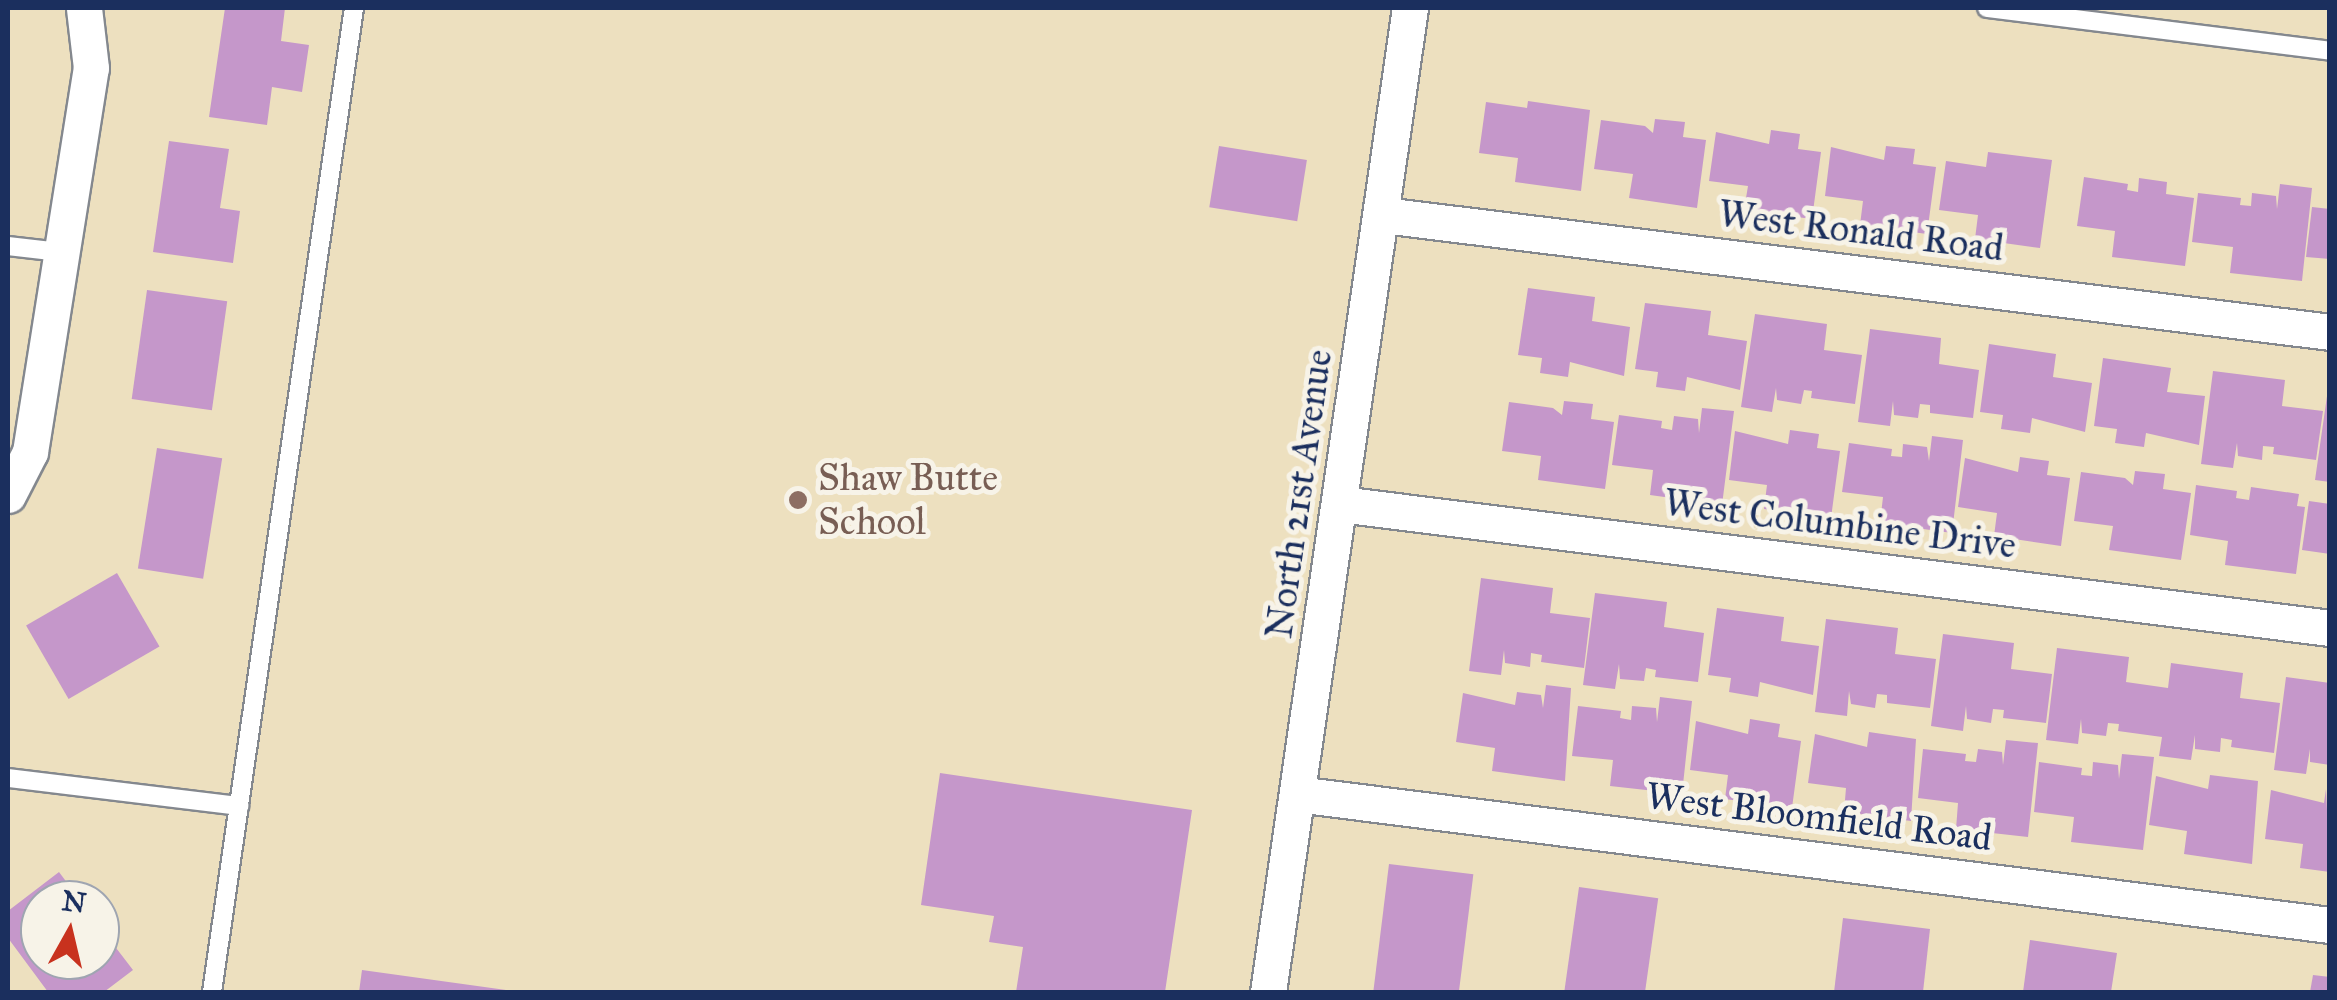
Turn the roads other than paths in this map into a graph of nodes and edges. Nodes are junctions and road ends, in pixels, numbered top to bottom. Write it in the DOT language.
graph roads {
  1 [pos="84,8"];
  2 [pos="354,8"];
  3 [pos="1410,8"];
  4 [pos="1987,8"];
  5 [pos="2330,51"];
  6 [pos="1383,215"];
  7 [pos="8,246"];
  8 [pos="60,252"];
  9 [pos="2330,332"];
  10 [pos="8,495"];
  11 [pos="1340,504"];
  12 [pos="2330,628"];
  13 [pos="8,778"];
  14 [pos="1297,794"];
  15 [pos="239,806"];
  16 [pos="2330,925"];
  17 [pos="212,992"];
  18 [pos="1268,992"];
  1 -- 8 [label="street"];
  2 -- 15 [label="lane"];
  3 -- 6 [label="street, North 21st Avenue"];
  4 -- 5 [label="lane"];
  6 -- 9 [label="street, West Ronald Road"];
  6 -- 11 [label="street, North 21st Avenue"];
  7 -- 8 [label="lane"];
  8 -- 10 [label="street"];
  11 -- 12 [label="street, West Columbine Drive"];
  11 -- 14 [label="street, North 21st Avenue"];
  13 -- 15 [label="lane"];
  14 -- 16 [label="street, West Bloomfield Road"];
  14 -- 18 [label="street, North 21st Avenue"];
  15 -- 17 [label="lane"];
}
